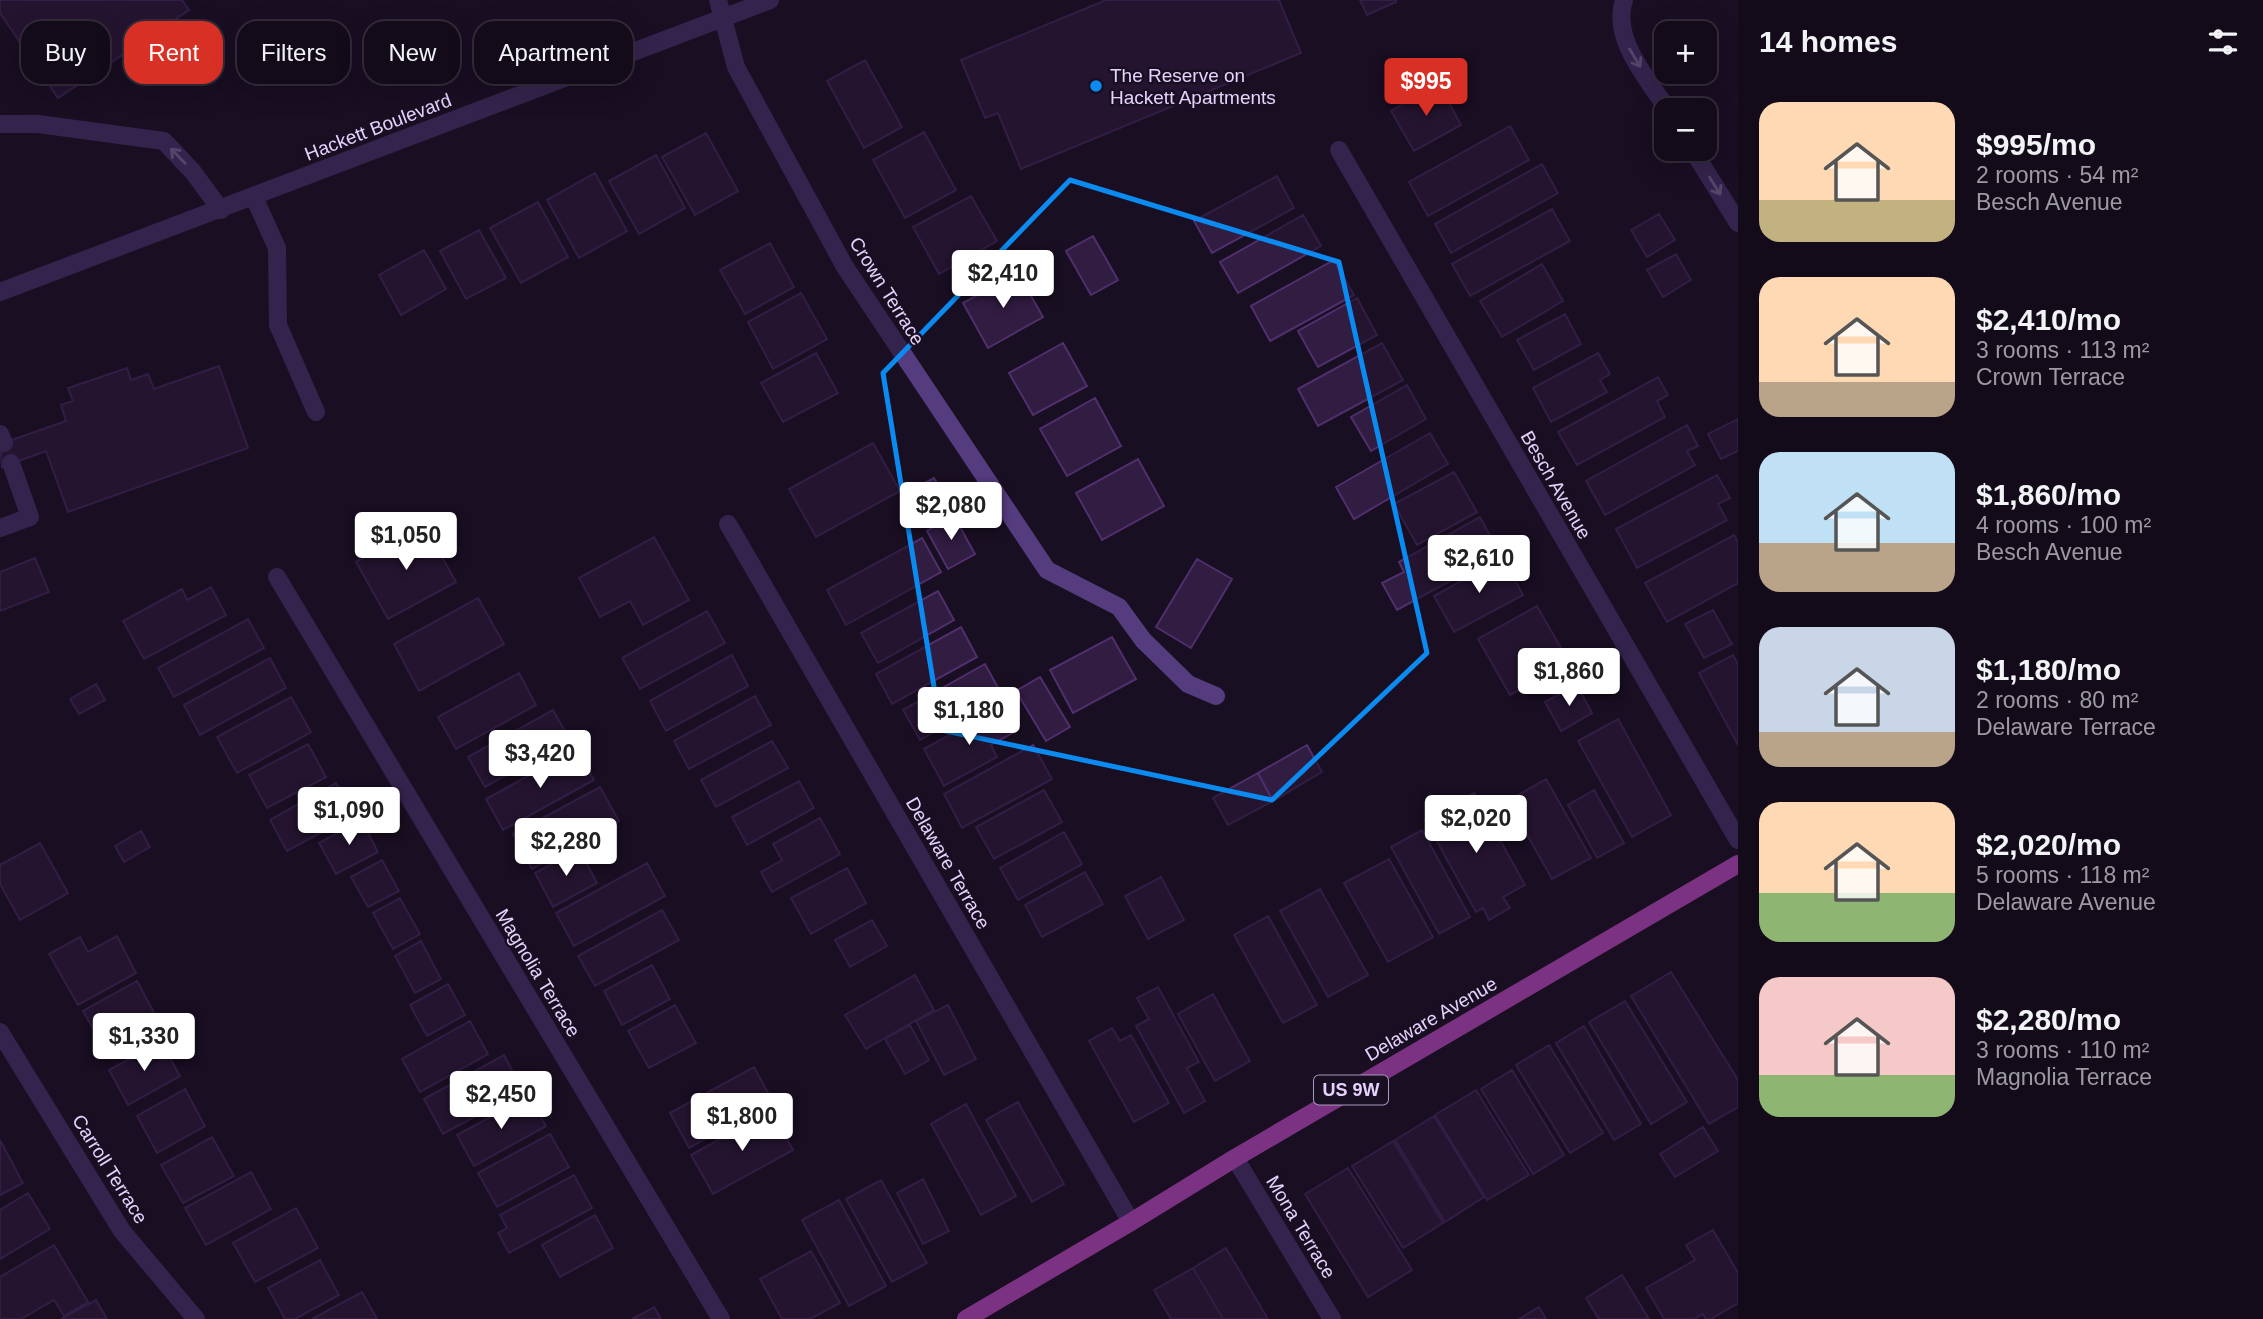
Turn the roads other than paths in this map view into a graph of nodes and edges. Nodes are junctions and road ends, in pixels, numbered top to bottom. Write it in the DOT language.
graph roads {
  1 [pos="718,0"];
  2 [pos="770,0"];
  3 [pos="1624,0"];
  4 [pos="723,19"];
  5 [pos="1660,98"];
  6 [pos="0,124"];
  7 [pos="1339,150"];
  8 [pos="1699,161"];
  9 [pos="254,197"];
  10 [pos="220,210"];
  11 [pos="1738,223"];
  12 [pos="0,292"];
  13 [pos="316,412"];
  14 [pos="11,463"];
  15 [pos="728,524"];
  16 [pos="0,528"];
  17 [pos="277,577"];
  18 [pos="1216,696"];
  19 [pos="1738,840"];
  20 [pos="1738,864"];
  21 [pos="0,1032"];
  22 [pos="1235,1158"];
  23 [pos="1131,1222"];
  24 [pos="196,1319"];
  25 [pos="721,1319"];
  26 [pos="966,1319"];
  27 [pos="1332,1319"];
  1 -- 4 [label="street, Crown Terrace"];
  2 -- 4 [label="street, Hackett Boulevard"];
  3 -- 5 [label="street, one-way"];
  4 -- 9 [label="street, Hackett Boulevard"];
  4 -- 18 [label="street, Crown Terrace"];
  10 -- 6 [label="street, one-way"];
  7 -- 19 [label="street, Besch Avenue"];
  8 -- 11 [label="street, one-way"];
  9 -- 10 [label="street, Hackett Boulevard"];
  9 -- 13 [label="street"];
  10 -- 12 [label="street, Hackett Boulevard"];
  14 -- 16 [label="street"];
  15 -- 23 [label="street, Delaware Terrace"];
  17 -- 25 [label="street, Magnolia Terrace"];
  20 -- 22 [label="main road, Delaware Avenue / US 9W"];
  21 -- 24 [label="street, Carroll Terrace"];
  22 -- 23 [label="main road, Delaware Avenue / US 9W"];
  22 -- 27 [label="street, Mona Terrace"];
  23 -- 26 [label="main road, Delaware Avenue / US 9W"];
}
